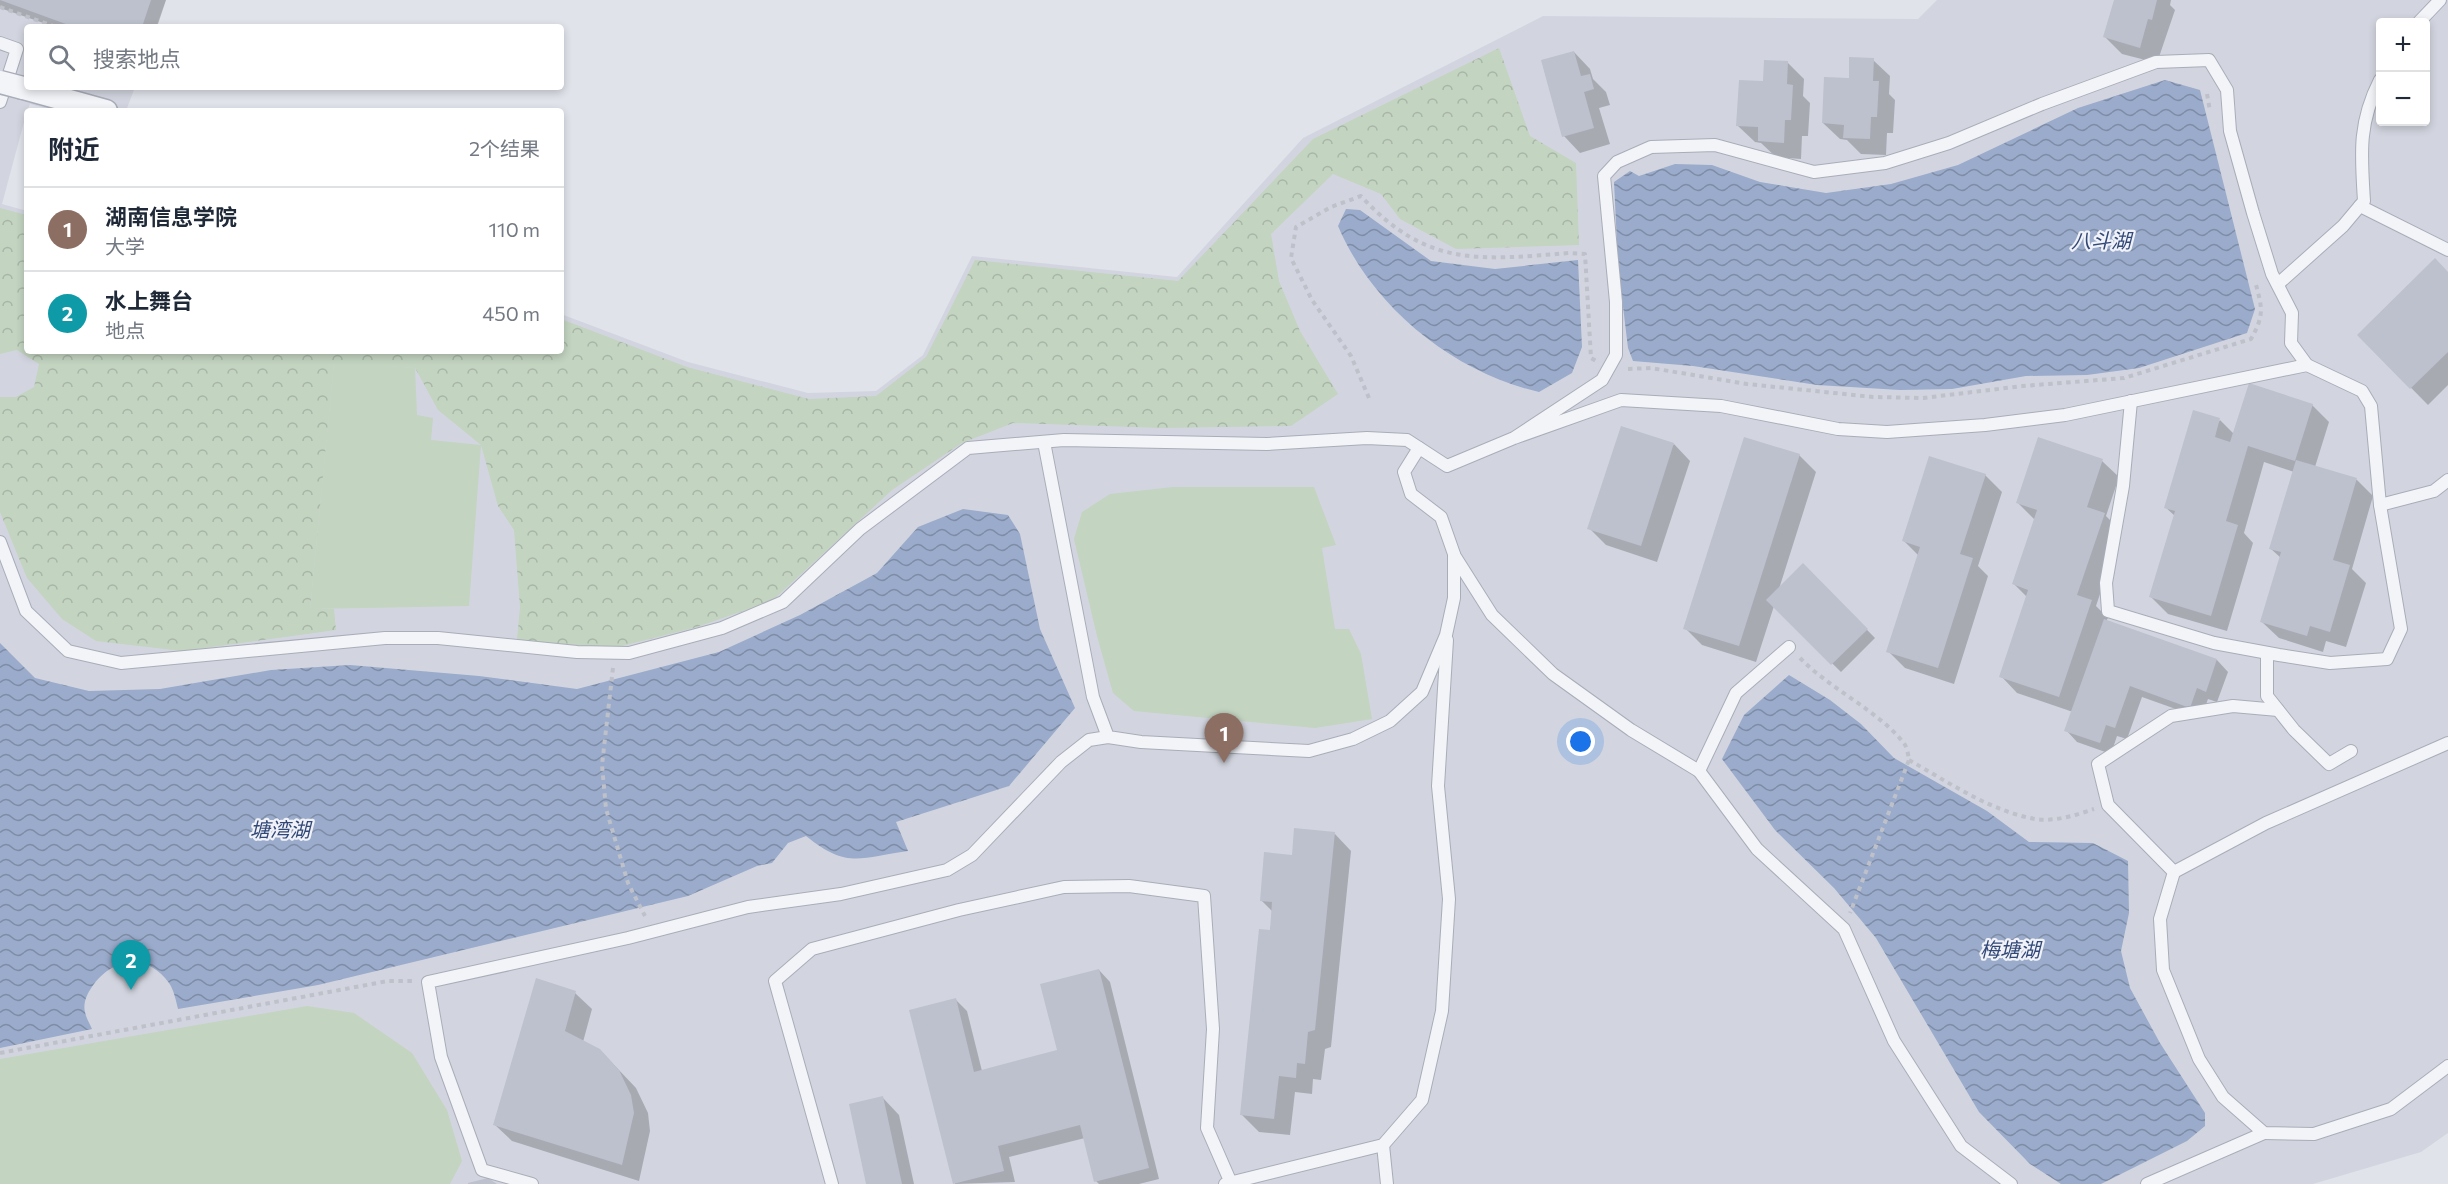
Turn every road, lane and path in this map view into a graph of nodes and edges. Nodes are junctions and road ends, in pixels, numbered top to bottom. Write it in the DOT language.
graph roads {
  1 [pos="2440,0"];
  2 [pos="0,7"];
  3 [pos="2422,18"];
  4 [pos="48,24"];
  5 [pos="0,43"];
  6 [pos="0,82"];
  7 [pos="24,88"];
  8 [pos="2376,88"];
  9 [pos="30,90"];
  10 [pos="2207,94"];
  11 [pos="0,102"];
  12 [pos="95,108"];
  13 [pos="2212,122"];
  14 [pos="2360,206"];
  15 [pos="2448,250"];
  16 [pos="2254,278"];
  17 [pos="2278,284"];
  18 [pos="2307,365"];
  19 [pos="1608,370"];
  20 [pos="1369,398"];
  21 [pos="2131,400"];
  22 [pos="1514,438"];
  23 [pos="1044,442"];
  24 [pos="1419,448"];
  25 [pos="2448,480"];
  26 [pos="2380,506"];
  27 [pos="0,542"];
  28 [pos="1454,554"];
  29 [pos="1446,635"];
  30 [pos="1789,647"];
  31 [pos="615,653"];
  32 [pos="2267,653"];
  33 [pos="2278,710"];
  34 [pos="1108,737"];
  35 [pos="2448,743"];
  36 [pos="2351,751"];
  37 [pos="1909,760"];
  38 [pos="1699,771"];
  39 [pos="2108,805"];
  40 [pos="2174,872"];
  41 [pos="1844,929"];
  42 [pos="650,932"];
  43 [pos="428,982"];
  44 [pos="0,1053"];
  45 [pos="2448,1066"];
  46 [pos="2264,1133"];
  47 [pos="1383,1145"];
  48 [pos="1228,1183"];
  49 [pos="532,1184"];
  50 [pos="832,1184"];
  51 [pos="1387,1184"];
  52 [pos="2011,1184"];
  53 [pos="2147,1184"];
  1 -- 3 [label="lane"];
  2 -- 4 [label="path"];
  5 -- 11 [label="lane"];
  6 -- 7 [label="street, bridge"];
  8 -- 14 [label="lane"];
  9 -- 12 [label="street, bridge"];
  10 -- 13 [label="path"];
  14 -- 15 [label="lane"];
  14 -- 17 [label="lane"];
  16 -- 19 [label="path"];
  17 -- 18 [label="lane"];
  17 -- 19 [label="lane"];
  18 -- 21 [label="lane"];
  18 -- 26 [label="lane"];
  19 -- 20 [label="path"];
  19 -- 22 [label="lane"];
  21 -- 22 [label="lane"];
  21 -- 32 [label="lane"];
  22 -- 24 [label="lane"];
  23 -- 24 [label="lane"];
  23 -- 31 [label="lane"];
  23 -- 34 [label="lane"];
  24 -- 28 [label="lane"];
  25 -- 26 [label="lane"];
  26 -- 32 [label="lane"];
  27 -- 31 [label="lane"];
  28 -- 29 [label="lane"];
  28 -- 38 [label="lane"];
  29 -- 34 [label="lane"];
  29 -- 47 [label="lane"];
  30 -- 37 [label="path"];
  30 -- 38 [label="lane"];
  31 -- 42 [label="path"];
  32 -- 33 [label="lane"];
  33 -- 36 [label="lane"];
  33 -- 39 [label="lane"];
  34 -- 42 [label="lane"];
  35 -- 40 [label="lane"];
  37 -- 39 [label="path"];
  37 -- 41 [label="path"];
  38 -- 41 [label="lane"];
  39 -- 40 [label="lane"];
  40 -- 46 [label="lane"];
  41 -- 52 [label="lane"];
  42 -- 43 [label="lane"];
  43 -- 44 [label="path"];
  43 -- 49 [label="lane"];
  45 -- 46 [label="lane"];
  46 -- 53 [label="lane"];
  47 -- 48 [label="lane"];
  47 -- 51 [label="lane"];
  48 -- 50 [label="lane"];
}
